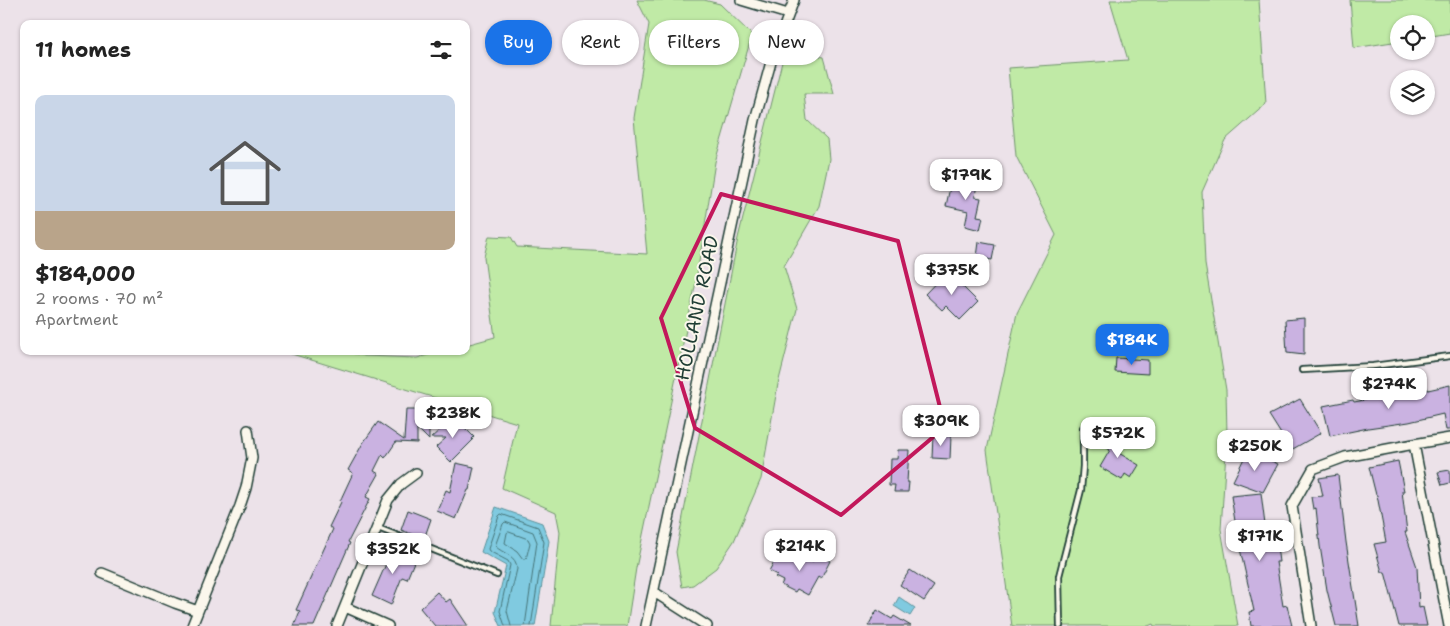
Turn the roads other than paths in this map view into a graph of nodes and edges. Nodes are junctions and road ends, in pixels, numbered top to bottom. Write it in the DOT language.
graph roads {
  1 [pos="741,0"];
  2 [pos="794,0"];
  3 [pos="788,14"];
  4 [pos="1450,356"];
  5 [pos="1302,370"];
  6 [pos="1082,428"];
  7 [pos="248,430"];
  8 [pos="1450,438"];
  9 [pos="1414,444"];
  10 [pos="416,472"];
  11 [pos="378,528"];
  12 [pos="102,573"];
  13 [pos="497,575"];
  14 [pos="654,592"];
  15 [pos="345,607"];
  16 [pos="198,611"];
  17 [pos="192,626"];
  18 [pos="337,626"];
  19 [pos="388,626"];
  20 [pos="646,626"];
  21 [pos="707,626"];
  22 [pos="1060,626"];
  23 [pos="1311,626"];
  24 [pos="1449,626"];
  1 -- 3 [label="street"];
  2 -- 3 [label="street, HOLLAND ROAD"];
  3 -- 14 [label="street, HOLLAND ROAD"];
  4 -- 5 [label="lane"];
  6 -- 22 [label="lane"];
  7 -- 16 [label="street"];
  8 -- 9 [label="street"];
  9 -- 23 [label="street"];
  9 -- 24 [label="street"];
  10 -- 11 [label="street"];
  11 -- 13 [label="lane"];
  11 -- 15 [label="street"];
  12 -- 16 [label="street"];
  14 -- 20 [label="street, HOLLAND ROAD"];
  14 -- 21 [label="street"];
  15 -- 18 [label="street"];
  15 -- 19 [label="street"];
  16 -- 17 [label="street"];
}
